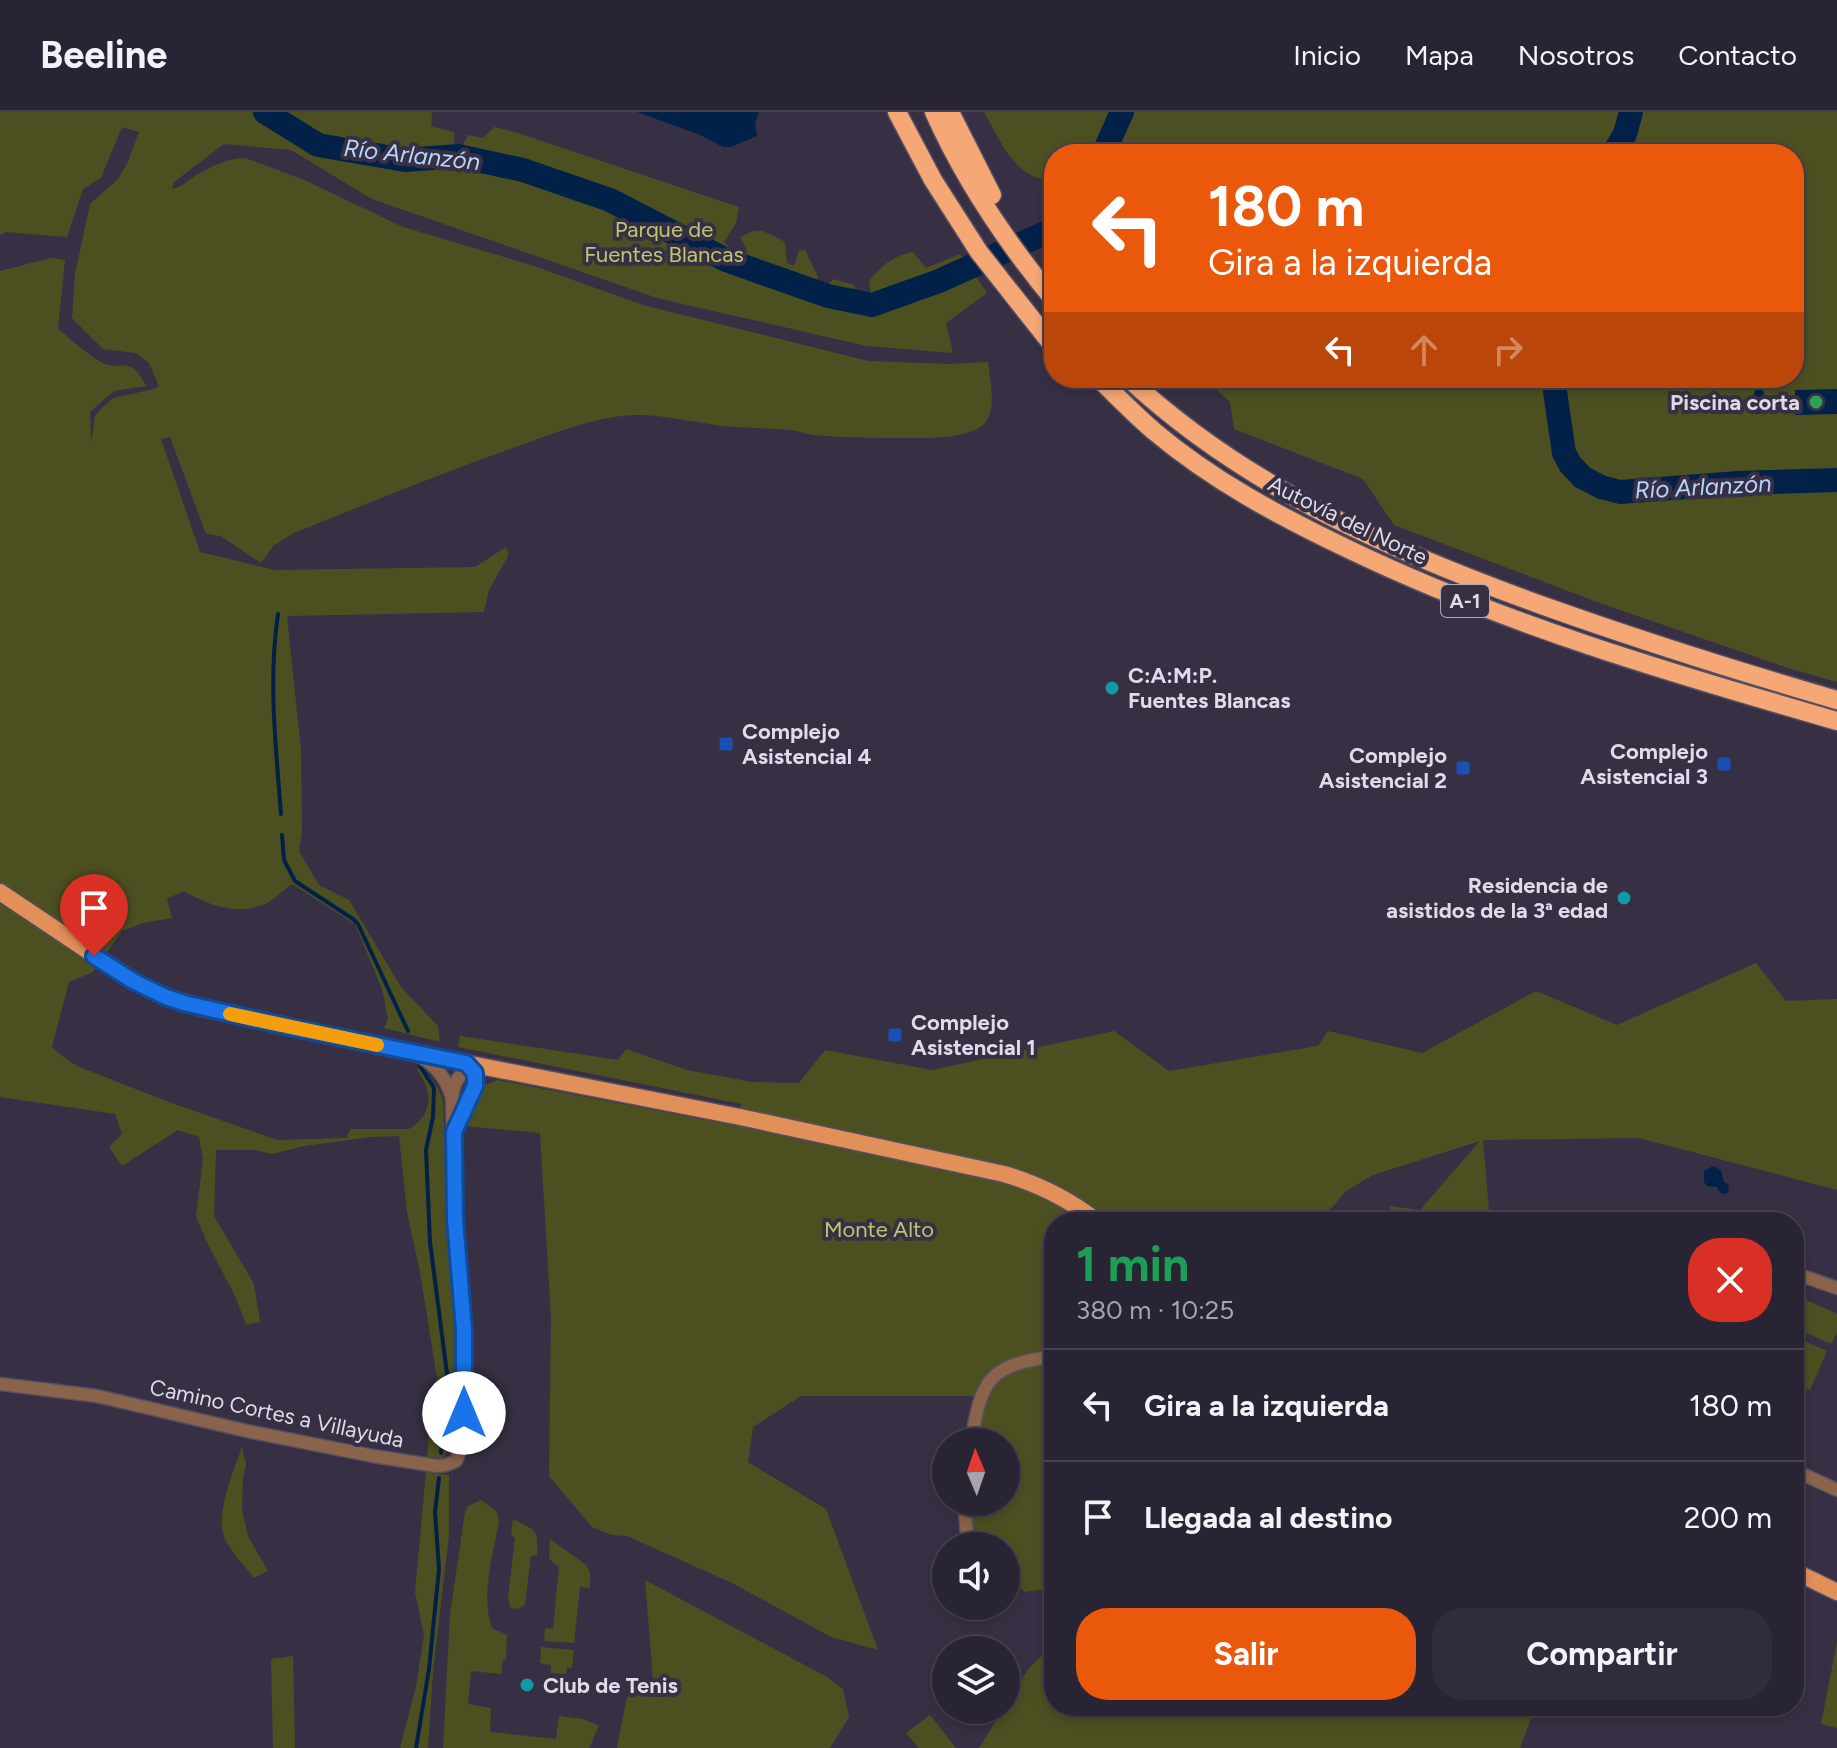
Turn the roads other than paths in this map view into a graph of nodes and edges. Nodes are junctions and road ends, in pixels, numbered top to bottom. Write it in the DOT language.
graph roads {
  1 [pos="897,112"];
  2 [pos="909,112"];
  3 [pos="934,112"];
  4 [pos="950,112"];
  5 [pos="975,176"];
  6 [pos="947,194"];
  7 [pos="1044,268"];
  8 [pos="1044,287"];
  9 [pos="1044,331"];
  10 [pos="1094,388"];
  11 [pos="1108,388"];
  12 [pos="1139,388"];
  13 [pos="1149,388"];
  14 [pos="1127,407"];
  15 [pos="1163,409"];
  16 [pos="1837,700"];
  17 [pos="1837,721"];
  18 [pos="0,892"];
  19 [pos="411,1052"];
  20 [pos="472,1065"];
  21 [pos="499,1069"];
  22 [pos="475,1086"];
  23 [pos="452,1099"];
  24 [pos="454,1132"];
  25 [pos="1082,1212"];
  26 [pos="1804,1276"];
  27 [pos="1837,1288"];
  28 [pos="1044,1358"];
  29 [pos="0,1384"];
  30 [pos="974,1428"];
  31 [pos="1804,1475"];
  32 [pos="1837,1490"];
  33 [pos="1804,1576"];
  34 [pos="1837,1592"];
  1 -- 6 [label="highway"];
  2 -- 6 [label="highway"];
  3 -- 5 [label="highway"];
  4 -- 5 [label="highway"];
  5 -- 7 [label="highway"];
  5 -- 8 [label="highway"];
  6 -- 9 [label="highway"];
  10 -- 14 [label="highway"];
  11 -- 14 [label="highway, Autovía del Norte / A-1"];
  12 -- 15 [label="highway, Autovía del Norte / A-1"];
  13 -- 15 [label="highway"];
  14 -- 17 [label="highway, Autovía del Norte / A-1"];
  15 -- 16 [label="highway, Autovía del Norte / A-1"];
  18 -- 19 [label="main road"];
  19 -- 20 [label="main road"];
  19 -- 23 [label="street, Camino Cortes a Villayuda"];
  20 -- 21 [label="main road"];
  20 -- 22 [label="street"];
  20 -- 23 [label="street"];
  21 -- 22 [label="street"];
  21 -- 25 [label="main road"];
  22 -- 24 [label="street, Camino Cortes a Villayuda"];
  23 -- 24 [label="street, Camino Cortes a Villayuda"];
  24 -- 29 [label="street, Camino Cortes a Villayuda"];
  26 -- 27 [label="street"];
  28 -- 30 [label="street"];
  31 -- 32 [label="street"];
  33 -- 34 [label="main road"];
}
